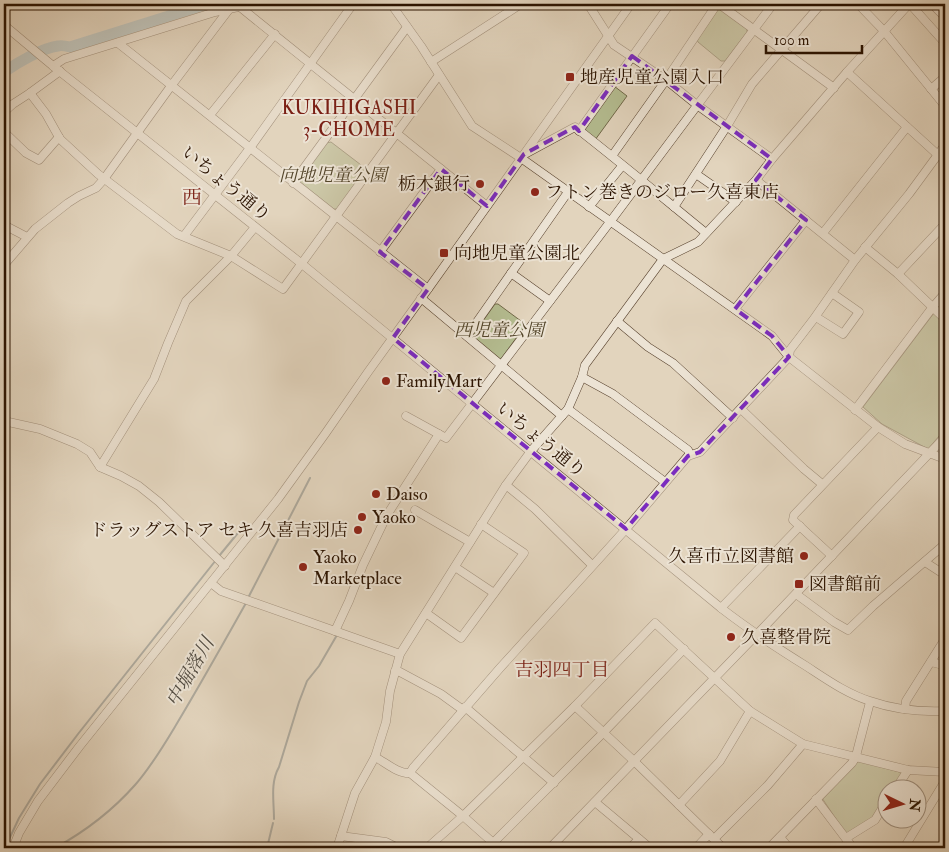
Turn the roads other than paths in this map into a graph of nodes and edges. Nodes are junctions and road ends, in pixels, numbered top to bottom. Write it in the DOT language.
graph roads {
  1 [pos="252,4"];
  2 [pos="353,4"];
  3 [pos="391,4"];
  4 [pos="521,4"];
  5 [pos="588,4"];
  6 [pos="631,4"];
  7 [pos="670,4"];
  8 [pos="718,4"];
  9 [pos="773,4"];
  10 [pos="822,4"];
  11 [pos="858,4"];
  12 [pos="909,4"];
  13 [pos="932,4"];
  14 [pos="240,7"];
  15 [pos="230,8"];
  16 [pos="945,17"];
  17 [pos="4,25"];
  18 [pos="407,26"];
  19 [pos="754,30"];
  20 [pos="884,31"];
  21 [pos="275,34"];
  22 [pos="608,36"];
  23 [pos="118,43"];
  24 [pos="945,43"];
  25 [pos="782,50"];
  26 [pos="632,56"];
  27 [pos="431,62"];
  28 [pos="310,63"];
  29 [pos="53,66"];
  30 [pos="60,71"];
  31 [pos="847,72"];
  32 [pos="439,75"];
  33 [pos="945,77"];
  34 [pos="666,80"];
  35 [pos="171,86"];
  36 [pos="834,88"];
  37 [pos="931,89"];
  38 [pos="30,93"];
  39 [pos="354,98"];
  40 [pos="698,105"];
  41 [pos="945,106"];
  42 [pos="4,112"];
  43 [pos="210,115"];
  44 [pos="727,126"];
  45 [pos="907,127"];
  46 [pos="579,130"];
  47 [pos="4,132"];
  48 [pos="138,132"];
  49 [pos="396,134"];
  50 [pos="59,137"];
  51 [pos="945,145"];
  52 [pos="250,148"];
  53 [pos="938,155"];
  54 [pos="522,156"];
  55 [pos="612,156"];
  56 [pos="772,159"];
  57 [pos="622,166"];
  58 [pos="440,169"];
  59 [pos="696,174"];
  60 [pos="104,179"];
  61 [pos="642,180"];
  62 [pos="756,180"];
  63 [pos="293,183"];
  64 [pos="568,192"];
  65 [pos="215,195"];
  66 [pos="736,202"];
  67 [pos="487,206"];
  68 [pos="589,206"];
  69 [pos="674,207"];
  70 [pos="336,217"];
  71 [pos="806,220"];
  72 [pos="610,222"];
  73 [pos="945,224"];
  74 [pos="4,225"];
  75 [pos="255,227"];
  76 [pos="706,233"];
  77 [pos="822,234"];
  78 [pos="184,236"];
  79 [pos="27,238"];
  80 [pos="866,248"];
  81 [pos="380,252"];
  82 [pos="231,256"];
  83 [pos="663,259"];
  84 [pos="855,260"];
  85 [pos="302,264"];
  86 [pos="4,265"];
  87 [pos="511,273"];
  88 [pos="898,274"];
  89 [pos="428,289"];
  90 [pos="832,293"];
  91 [pos="945,293"];
  92 [pos="421,298"];
  93 [pos="550,302"];
  94 [pos="932,308"];
  95 [pos="735,309"];
  96 [pos="816,317"];
  97 [pos="945,320"];
  98 [pos="617,321"];
  99 [pos="468,336"];
  100 [pos="392,338"];
  101 [pos="789,357"];
  102 [pos="501,366"];
  103 [pos="582,377"];
  104 [pos="473,403"];
  105 [pos="741,409"];
  106 [pos="568,410"];
  107 [pos="855,410"];
  108 [pos="406,416"];
  109 [pos="562,416"];
  110 [pos="732,418"];
  111 [pos="4,422"];
  112 [pos="878,428"];
  113 [pos="439,434"];
  114 [pos="945,437"];
  115 [pos="531,451"];
  116 [pos="690,454"];
  117 [pos="930,454"];
  118 [pos="945,459"];
  119 [pos="100,467"];
  120 [pos="665,482"];
  121 [pos="822,484"];
  122 [pos="506,485"];
  123 [pos="415,510"];
  124 [pos="481,524"];
  125 [pos="800,526"];
  126 [pos="626,529"];
  127 [pos="470,542"];
  128 [pos="945,544"];
  129 [pos="832,556"];
  130 [pos="925,562"];
  131 [pos="592,565"];
  132 [pos="225,566"];
  133 [pos="455,567"];
  134 [pos="945,575"];
  135 [pos="211,583"];
  136 [pos="494,593"];
  137 [pos="796,594"];
  138 [pos="721,608"];
  139 [pos="426,613"];
  140 [pos="335,630"];
  141 [pos="757,634"];
  142 [pos="945,639"];
  143 [pos="684,649"];
  144 [pos="400,654"];
  145 [pos="931,662"];
  146 [pos="945,663"];
  147 [pos="395,671"];
  148 [pos="714,677"];
  149 [pos="870,702"];
  150 [pos="575,706"];
  151 [pos="464,708"];
  152 [pos="905,709"];
  153 [pos="750,711"];
  154 [pos="945,711"];
  155 [pos="603,733"];
  156 [pos="803,744"];
  157 [pos="375,756"];
  158 [pos="523,757"];
  159 [pos="856,758"];
  160 [pos="634,761"];
  161 [pos="908,770"];
  162 [pos="410,772"];
  163 [pos="945,772"];
  164 [pos="902,780"];
  165 [pos="945,780"];
  166 [pos="554,783"];
  167 [pos="816,799"];
  168 [pos="595,802"];
  169 [pos="679,805"];
  170 [pos="463,816"];
  171 [pos="876,818"];
  172 [pos="341,836"];
  173 [pos="711,836"];
  174 [pos="780,837"];
  175 [pos="846,838"];
  176 [pos="639,839"];
  177 [pos="494,847"];
  178 [pos="13,848"];
  179 [pos="337,848"];
  180 [pos="398,848"];
  181 [pos="427,848"];
  182 [pos="550,848"];
  183 [pos="630,848"];
  184 [pos="650,848"];
  185 [pos="696,848"];
  186 [pos="723,848"];
  187 [pos="769,848"];
  188 [pos="789,848"];
  189 [pos="853,848"];
  190 [pos="904,848"];
  1 -- 14 [label="street"];
  2 -- 28 [label="street"];
  3 -- 18 [label="street"];
  4 -- 27 [label="street"];
  5 -- 22 [label="street"];
  6 -- 22 [label="street"];
  7 -- 26 [label="street"];
  8 -- 19 [label="street"];
  8 -- 34 [label="street"];
  9 -- 19 [label="street"];
  10 -- 25 [label="street"];
  11 -- 20 [label="street"];
  12 -- 20 [label="street"];
  12 -- 24 [label="street"];
  13 -- 16 [label="street"];
  14 -- 15 [label="street"];
  14 -- 21 [label="street"];
  15 -- 23 [label="street"];
  15 -- 35 [label="street"];
  17 -- 29 [label="street, いちょう通り"];
  18 -- 27 [label="street"];
  18 -- 39 [label="street"];
  19 -- 25 [label="street"];
  19 -- 40 [label="street"];
  20 -- 31 [label="street"];
  20 -- 37 [label="street"];
  21 -- 28 [label="street"];
  21 -- 43 [label="street"];
  22 -- 26 [label="street"];
  22 -- 54 [label="street"];
  23 -- 29 [label="street"];
  23 -- 35 [label="street"];
  25 -- 36 [label="street"];
  25 -- 44 [label="street"];
  26 -- 34 [label="street"];
  26 -- 46 [label="street"];
  27 -- 32 [label="street"];
  28 -- 39 [label="street"];
  28 -- 52 [label="street"];
  29 -- 30 [label="street, いちょう通り"];
  30 -- 38 [label="street"];
  30 -- 48 [label="street, いちょう通り"];
  31 -- 36 [label="street"];
  31 -- 45 [label="street"];
  32 -- 49 [label="street"];
  32 -- 54 [label="street"];
  33 -- 37 [label="street"];
  34 -- 40 [label="street"];
  34 -- 55 [label="street"];
  35 -- 43 [label="street"];
  35 -- 48 [label="street"];
  36 -- 56 [label="street"];
  37 -- 41 [label="street"];
  38 -- 42 [label="street"];
  38 -- 50 [label="street"];
  39 -- 49 [label="street"];
  39 -- 63 [label="street"];
  40 -- 44 [label="street"];
  40 -- 61 [label="street"];
  43 -- 52 [label="street"];
  44 -- 56 [label="street"];
  44 -- 59 [label="street"];
  45 -- 53 [label="street"];
  45 -- 77 [label="street"];
  46 -- 54 [label="street"];
  46 -- 55 [label="street"];
  47 -- 50 [label="street"];
  48 -- 60 [label="street"];
  48 -- 65 [label="street, いちょう通り"];
  49 -- 58 [label="street"];
  49 -- 70 [label="street"];
  50 -- 60 [label="street"];
  51 -- 53 [label="street"];
  52 -- 63 [label="street"];
  52 -- 65 [label="street"];
  53 -- 80 [label="street"];
  54 -- 64 [label="street"];
  54 -- 67 [label="street"];
  55 -- 57 [label="street"];
  56 -- 62 [label="street"];
  57 -- 61 [label="street"];
  57 -- 68 [label="street"];
  58 -- 67 [label="street"];
  58 -- 81 [label="street"];
  59 -- 66 [label="street"];
  59 -- 69 [label="street"];
  60 -- 78 [label="street"];
  60 -- 79 [label="street"];
  61 -- 69 [label="street"];
  61 -- 72 [label="street"];
  62 -- 66 [label="street"];
  62 -- 71 [label="street"];
  63 -- 70 [label="street"];
  64 -- 68 [label="street"];
  64 -- 87 [label="street"];
  65 -- 75 [label="street, いちょう通り"];
  65 -- 78 [label="street"];
  66 -- 76 [label="street"];
  67 -- 89 [label="street"];
  68 -- 72 [label="street"];
  69 -- 76 [label="street"];
  70 -- 81 [label="street"];
  70 -- 85 [label="street"];
  71 -- 77 [label="street"];
  71 -- 95 [label="street"];
  72 -- 83 [label="street"];
  72 -- 93 [label="street"];
  73 -- 88 [label="street"];
  74 -- 79 [label="street"];
  75 -- 82 [label="street"];
  75 -- 85 [label="street, いちょう通り"];
  76 -- 83 [label="street"];
  77 -- 84 [label="street"];
  78 -- 82 [label="street"];
  79 -- 86 [label="street"];
  80 -- 84 [label="street"];
  80 -- 88 [label="street"];
  81 -- 89 [label="street"];
  82 -- 85 [label="street"];
  82 -- 119 [label="street"];
  83 -- 95 [label="street"];
  83 -- 98 [label="street"];
  84 -- 90 [label="street"];
  85 -- 100 [label="street, いちょう通り"];
  87 -- 93 [label="street"];
  87 -- 99 [label="street"];
  88 -- 94 [label="street"];
  89 -- 92 [label="street"];
  90 -- 96 [label="street"];
  90 -- 96 [label="street"];
  91 -- 94 [label="street"];
  92 -- 99 [label="street"];
  92 -- 100 [label="street"];
  93 -- 102 [label="street"];
  94 -- 97 [label="street"];
  94 -- 107 [label="street"];
  95 -- 101 [label="street"];
  96 -- 101 [label="street"];
  98 -- 103 [label="street"];
  98 -- 110 [label="street"];
  99 -- 102 [label="street"];
  100 -- 104 [label="street, いちょう通り"];
  100 -- 132 [label="street"];
  101 -- 105 [label="street"];
  101 -- 107 [label="street"];
  102 -- 104 [label="street"];
  102 -- 109 [label="street"];
  103 -- 106 [label="street"];
  103 -- 116 [label="street"];
  104 -- 113 [label="street"];
  104 -- 115 [label="street, いちょう通り"];
  105 -- 110 [label="street"];
  105 -- 121 [label="street"];
  106 -- 109 [label="street"];
  106 -- 120 [label="street"];
  107 -- 112 [label="street"];
  108 -- 113 [label="street"];
  109 -- 115 [label="street"];
  110 -- 116 [label="street"];
  111 -- 119 [label="street"];
  112 -- 117 [label="street"];
  112 -- 121 [label="street"];
  113 -- 140 [label="street"];
  114 -- 117 [label="street"];
  115 -- 122 [label="street"];
  115 -- 126 [label="street, いちょう通り"];
  116 -- 120 [label="street"];
  117 -- 118 [label="street"];
  117 -- 129 [label="street"];
  119 -- 132 [label="street"];
  120 -- 126 [label="street"];
  121 -- 125 [label="street"];
  122 -- 124 [label="street"];
  122 -- 131 [label="street"];
  123 -- 127 [label="street"];
  124 -- 127 [label="street"];
  124 -- 136 [label="street"];
  125 -- 129 [label="street"];
  125 -- 138 [label="street"];
  126 -- 131 [label="street"];
  126 -- 138 [label="street, いちょう通り"];
  127 -- 133 [label="street"];
  128 -- 130 [label="street"];
  129 -- 137 [label="street"];
  130 -- 134 [label="street"];
  130 -- 137 [label="street"];
  131 -- 151 [label="street"];
  132 -- 135 [label="street"];
  133 -- 136 [label="street"];
  133 -- 139 [label="street"];
  135 -- 140 [label="street"];
  135 -- 178 [label="street"];
  136 -- 139 [label="street"];
  137 -- 141 [label="street"];
  138 -- 141 [label="street, いちょう通り"];
  139 -- 144 [label="street"];
  140 -- 144 [label="street"];
  141 -- 148 [label="street"];
  141 -- 149 [label="street, いちょう通り"];
  142 -- 145 [label="street"];
  143 -- 148 [label="street"];
  143 -- 150 [label="street"];
  143 -- 155 [label="street"];
  144 -- 147 [label="street"];
  145 -- 146 [label="street"];
  145 -- 152 [label="street"];
  147 -- 151 [label="street"];
  147 -- 157 [label="street"];
  148 -- 153 [label="street"];
  148 -- 160 [label="street"];
  149 -- 152 [label="street, いちょう通り"];
  149 -- 159 [label="street"];
  150 -- 155 [label="street"];
  150 -- 158 [label="street"];
  151 -- 158 [label="street"];
  151 -- 162 [label="street"];
  152 -- 154 [label="street, いちょう通り"];
  153 -- 156 [label="street"];
  153 -- 169 [label="street"];
  155 -- 160 [label="street"];
  155 -- 166 [label="street"];
  156 -- 159 [label="street"];
  156 -- 173 [label="street"];
  157 -- 162 [label="street"];
  157 -- 172 [label="street"];
  158 -- 166 [label="street"];
  158 -- 170 [label="street"];
  159 -- 161 [label="street"];
  159 -- 167 [label="street"];
  160 -- 168 [label="street"];
  160 -- 169 [label="street"];
  161 -- 163 [label="street"];
  161 -- 164 [label="street"];
  162 -- 170 [label="street"];
  165 -- 190 [label="street"];
  166 -- 177 [label="street"];
  167 -- 174 [label="street"];
  167 -- 175 [label="street"];
  168 -- 176 [label="street"];
  168 -- 182 [label="street"];
  169 -- 173 [label="street"];
  170 -- 177 [label="street"];
  170 -- 181 [label="street"];
  171 -- 175 [label="street"];
  172 -- 179 [label="street"];
  172 -- 180 [label="street"];
  173 -- 185 [label="street"];
  173 -- 186 [label="street"];
  174 -- 187 [label="street"];
  174 -- 188 [label="street"];
  175 -- 189 [label="street"];
  176 -- 183 [label="street"];
  176 -- 184 [label="street"];
}
